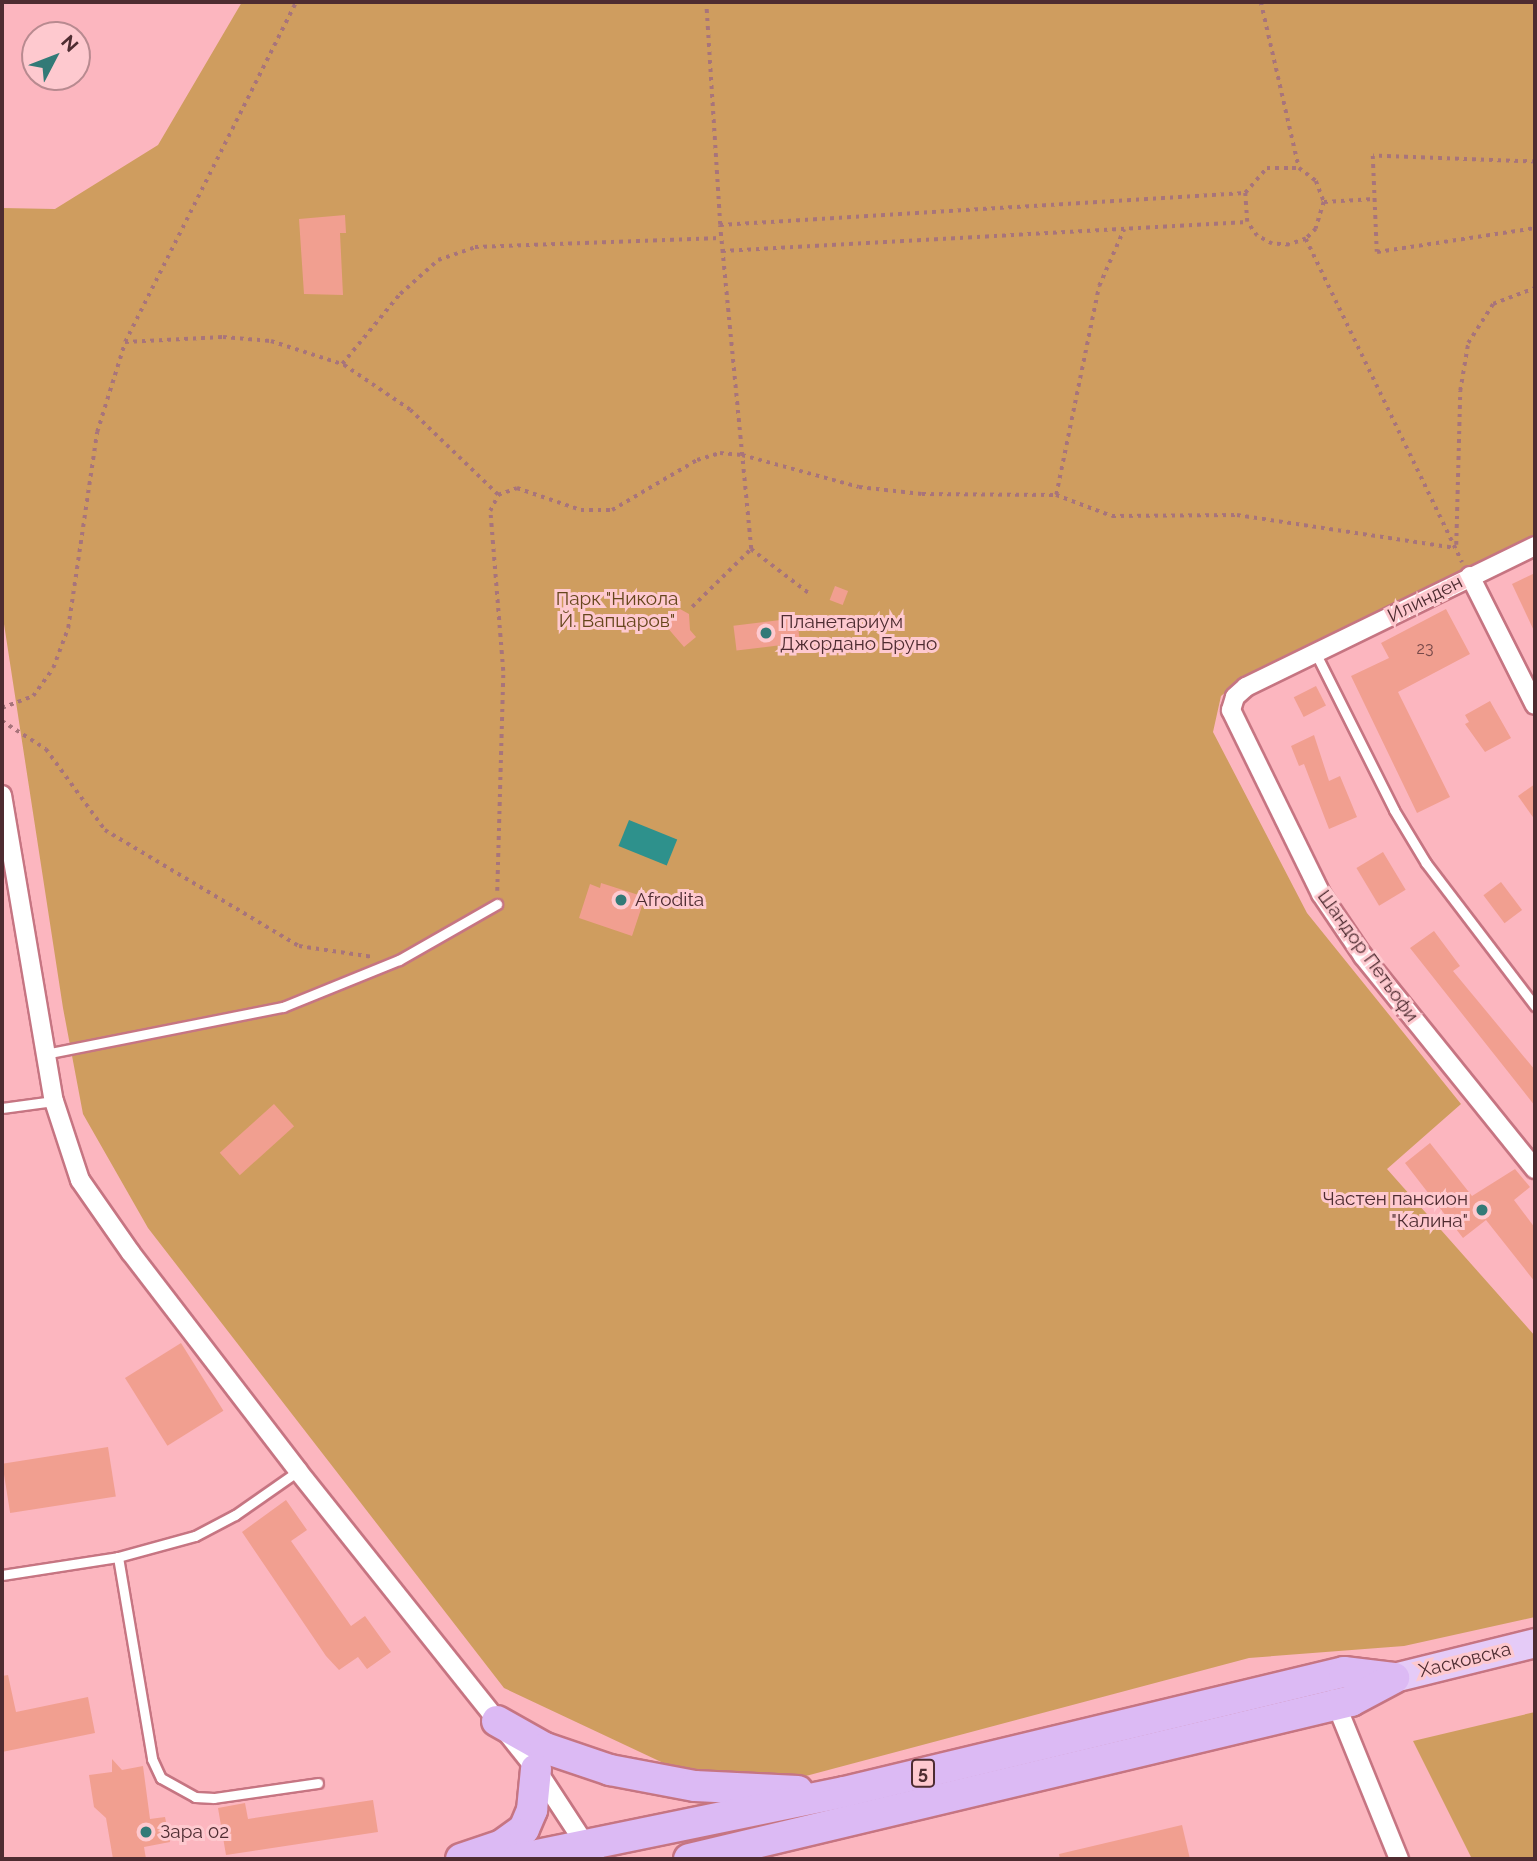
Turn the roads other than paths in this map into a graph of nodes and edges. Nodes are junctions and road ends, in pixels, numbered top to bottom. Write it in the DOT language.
graph roads {
  1 [pos="1535,546"];
  2 [pos="1470,576"];
  3 [pos="1316,654"];
  4 [pos="1535,705"];
  5 [pos="1234,721"];
  6 [pos="2,794"];
  7 [pos="497,904"];
  8 [pos="1535,1006"];
  9 [pos="44,1054"];
  10 [pos="54,1101"];
  11 [pos="2,1108"];
  12 [pos="1535,1168"];
  13 [pos="298,1471"];
  14 [pos="118,1557"];
  15 [pos="2,1575"];
  16 [pos="1535,1643"];
  17 [pos="1325,1676"];
  18 [pos="1394,1678"];
  19 [pos="1336,1705"];
  20 [pos="497,1721"];
  21 [pos="536,1769"];
  22 [pos="318,1783"];
  23 [pos="844,1792"];
  24 [pos="592,1853"];
  25 [pos="461,1859"];
  26 [pos="518,1859"];
  27 [pos="690,1859"];
  28 [pos="1399,1859"];
  1 -- 2 [label="street, Илинден"];
  2 -- 3 [label="street, Илинден"];
  2 -- 4 [label="street"];
  3 -- 5 [label="street, Илинден"];
  3 -- 8 [label="lane"];
  5 -- 12 [label="street, Шандор Петьофи"];
  6 -- 9 [label="street"];
  7 -- 9 [label="lane"];
  9 -- 10 [label="street"];
  10 -- 11 [label="lane"];
  10 -- 13 [label="street"];
  13 -- 14 [label="lane"];
  13 -- 20 [label="street"];
  14 -- 15 [label="lane"];
  14 -- 22 [label="lane"];
  16 -- 18 [label="main road, Хасковска / 5"];
  17 -- 18 [label="highway, 5"];
  17 -- 19 [label="street"];
  17 -- 23 [label="highway, 5"];
  18 -- 19 [label="highway, 5"];
  19 -- 27 [label="highway, 5"];
  19 -- 28 [label="street"];
  20 -- 21 [label="street"];
  20 -- 23 [label="highway"];
  21 -- 24 [label="street"];
  21 -- 25 [label="highway"];
  23 -- 24 [label="highway, 5"];
  24 -- 26 [label="highway, 5"];
}
